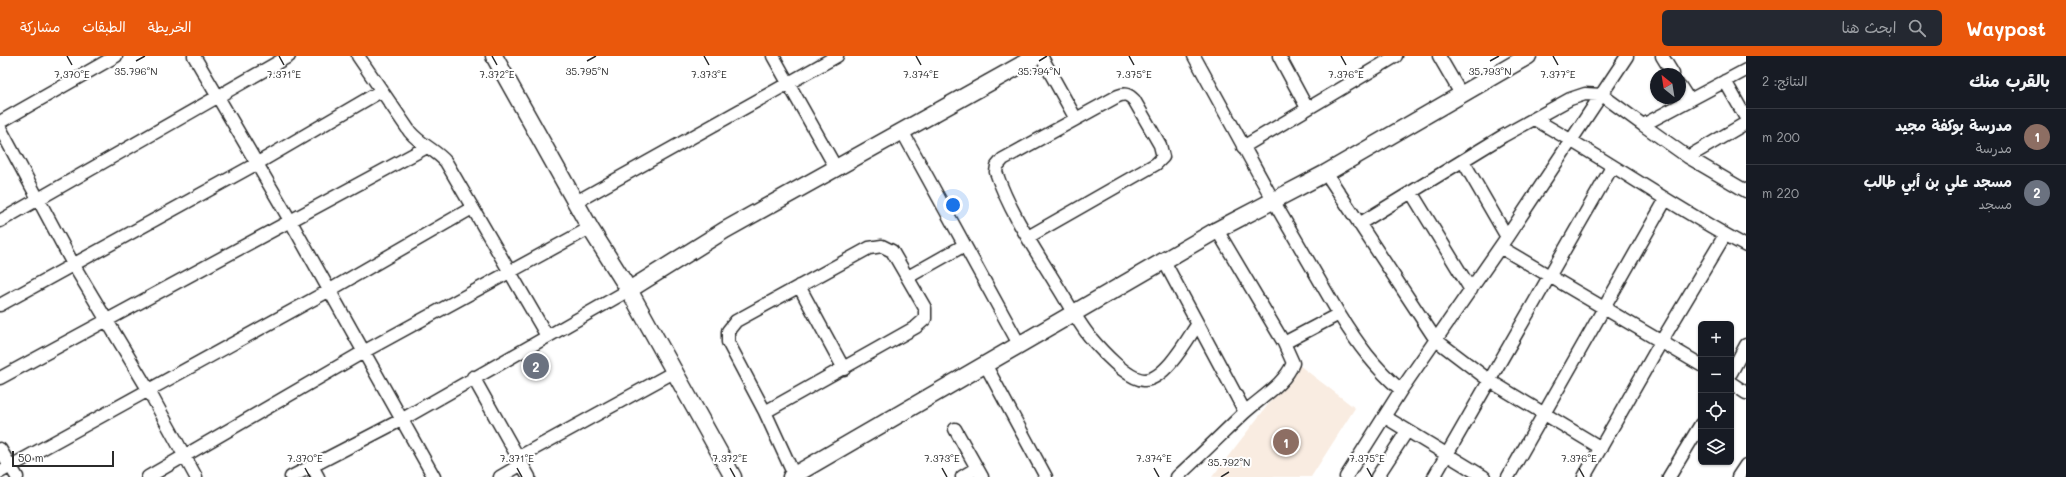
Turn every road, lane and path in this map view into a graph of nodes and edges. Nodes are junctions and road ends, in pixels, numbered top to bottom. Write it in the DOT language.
graph roads {
  1 [pos="116,56"];
  2 [pos="194,56"];
  3 [pos="289,56"];
  4 [pos="358,56"];
  5 [pos="494,56"];
  6 [pos="773,56"];
  7 [pos="836,56"];
  8 [pos="1037,56"];
  9 [pos="1041,56"];
  10 [pos="1194,56"];
  11 [pos="1280,56"];
  12 [pos="1396,56"];
  13 [pos="1439,56"];
  14 [pos="1528,56"];
  15 [pos="1627,56"];
  16 [pos="1662,56"];
  17 [pos="1669,68"];
  18 [pos="1746,70"];
  19 [pos="1725,81"];
  20 [pos="787,82"];
  21 [pos="381,91"];
  22 [pos="1461,94"];
  23 [pos="1602,95"];
  24 [pos="1686,95"];
  25 [pos="217,96"];
  26 [pos="1689,100"];
  27 [pos="1307,108"];
  28 [pos="1746,118"];
  29 [pos="1076,119"];
  30 [pos="1534,119"];
  31 [pos="0,122"];
  32 [pos="1746,123"];
  33 [pos="1643,125"];
  34 [pos="0,128"];
  35 [pos="902,131"];
  36 [pos="1571,140"];
  37 [pos="427,147"];
  38 [pos="1243,147"];
  39 [pos="1688,157"];
  40 [pos="1462,161"];
  41 [pos="256,164"];
  42 [pos="1612,167"];
  43 [pos="836,168"];
  44 [pos="1326,173"];
  45 [pos="1746,191"];
  46 [pos="1411,192"];
  47 [pos="1666,199"];
  48 [pos="39,200"];
  49 [pos="576,202"];
  50 [pos="1274,202"];
  51 [pos="472,208"];
  52 [pos="0,221"];
  53 [pos="291,222"];
  54 [pos="1359,224"];
  55 [pos="590,228"];
  56 [pos="1217,230"];
  57 [pos="1725,235"];
  58 [pos="1028,237"];
  59 [pos="1504,242"];
  60 [pos="963,246"];
  61 [pos="1746,246"];
  62 [pos="1164,261"];
  63 [pos="73,264"];
  64 [pos="510,273"];
  65 [pos="1549,276"];
  66 [pos="908,278"];
  67 [pos="799,286"];
  68 [pos="330,290"];
  69 [pos="629,290"];
  70 [pos="1471,290"];
  71 [pos="0,305"];
  72 [pos="1605,307"];
  73 [pos="1074,313"];
  74 [pos="1339,314"];
  75 [pos="108,321"];
  76 [pos="1197,325"];
  77 [pos="547,336"];
  78 [pos="1436,340"];
  79 [pos="1661,342"];
  80 [pos="1284,343"];
  81 [pos="1019,344"];
  82 [pos="1746,345"];
  83 [pos="365,351"];
  84 [pos="1698,363"];
  85 [pos="985,364"];
  86 [pos="1734,367"];
  87 [pos="844,369"];
  88 [pos="674,372"];
  89 [pos="473,377"];
  90 [pos="0,378"];
  91 [pos="1490,381"];
  92 [pos="1734,385"];
  93 [pos="1401,390"];
  94 [pos="148,392"];
  95 [pos="1746,393"];
  96 [pos="765,412"];
  97 [pos="1245,412"];
  98 [pos="1544,414"];
  99 [pos="1385,417"];
  100 [pos="401,420"];
  101 [pos="955,429"];
  102 [pos="1698,429"];
  103 [pos="1407,431"];
  104 [pos="1601,448"];
  105 [pos="0,449"];
  106 [pos="1447,455"];
  107 [pos="185,456"];
  108 [pos="521,461"];
  109 [pos="1746,464"];
  110 [pos="312,466"];
  111 [pos="0,472"];
  112 [pos="14,472"];
  113 [pos="980,473"];
  114 [pos="792,476"];
  115 [pos="148,477"];
  116 [pos="196,477"];
  117 [pos="291,477"];
  118 [pos="318,477"];
  119 [pos="434,477"];
  120 [pos="500,477"];
  121 [pos="529,477"];
  122 [pos="733,477"];
  123 [pos="962,477"];
  124 [pos="1046,477"];
  125 [pos="1177,477"];
  126 [pos="1346,477"];
  127 [pos="1377,477"];
  128 [pos="1434,477"];
  129 [pos="1484,477"];
  130 [pos="1508,477"];
  131 [pos="1584,477"];
  132 [pos="1670,477"];
  133 [pos="1738,477"];
  1 -- 31 [label="street"];
  2 -- 25 [label="street"];
  3 -- 25 [label="street"];
  4 -- 21 [label="street"];
  5 -- 49 [label="main road"];
  6 -- 20 [label="street"];
  7 -- 20 [label="street"];
  8 -- 35 [label="main road"];
  9 -- 29 [label="street"];
  10 -- 38 [label="street"];
  11 -- 27 [label="street"];
  12 -- 27 [label="street"];
  13 -- 22 [label="street"];
  14 -- 22 [label="main road"];
  15 -- 23 [label="street"];
  16 -- 17 [label="street"];
  18 -- 19 [label="street"];
  19 -- 26 [label="street"];
  19 -- 28 [label="street"];
  20 -- 43 [label="street"];
  20 -- 49 [label="street"];
  21 -- 37 [label="street"];
  21 -- 41 [label="street"];
  22 -- 44 [label="main road"];
  23 -- 30 [label="street"];
  23 -- 33 [label="street"];
  23 -- 36 [label="street"];
  24 -- 26 [label="street"];
  25 -- 41 [label="street"];
  25 -- 48 [label="street"];
  26 -- 33 [label="street"];
  27 -- 38 [label="street"];
  29 -- 58 [label="street"];
  29 -- 58 [label="street"];
  30 -- 36 [label="street"];
  30 -- 40 [label="street"];
  32 -- 39 [label="street"];
  33 -- 39 [label="street"];
  34 -- 48 [label="street"];
  35 -- 43 [label="main road"];
  35 -- 60 [label="street"];
  36 -- 42 [label="street"];
  36 -- 59 [label="street"];
  37 -- 51 [label="street"];
  37 -- 53 [label="street"];
  38 -- 50 [label="street"];
  39 -- 45 [label="street"];
  40 -- 46 [label="street"];
  40 -- 59 [label="street"];
  41 -- 53 [label="street"];
  41 -- 63 [label="street"];
  42 -- 47 [label="street"];
  42 -- 65 [label="street"];
  43 -- 69 [label="main road"];
  44 -- 50 [label="main road"];
  44 -- 54 [label="street"];
  46 -- 54 [label="street"];
  46 -- 70 [label="street"];
  47 -- 57 [label="street"];
  47 -- 72 [label="street"];
  48 -- 52 [label="street"];
  48 -- 63 [label="street"];
  49 -- 55 [label="main road"];
  50 -- 56 [label="main road"];
  50 -- 74 [label="street"];
  51 -- 64 [label="street"];
  51 -- 68 [label="street"];
  53 -- 68 [label="street"];
  53 -- 75 [label="street"];
  54 -- 78 [label="street"];
  55 -- 64 [label="street"];
  55 -- 69 [label="main road"];
  56 -- 62 [label="main road"];
  56 -- 80 [label="street"];
  57 -- 61 [label="street"];
  57 -- 79 [label="street"];
  58 -- 73 [label="street"];
  59 -- 65 [label="street"];
  59 -- 70 [label="street"];
  60 -- 66 [label="street"];
  60 -- 81 [label="street"];
  62 -- 73 [label="main road"];
  62 -- 76 [label="street"];
  63 -- 71 [label="street"];
  63 -- 75 [label="street"];
  64 -- 77 [label="street"];
  64 -- 83 [label="street"];
  65 -- 72 [label="street"];
  65 -- 91 [label="street"];
  66 -- 67 [label="street"];
  66 -- 87 [label="street"];
  67 -- 87 [label="street"];
  67 -- 96 [label="street"];
  68 -- 83 [label="street"];
  68 -- 94 [label="street"];
  69 -- 77 [label="street"];
  69 -- 88 [label="main road"];
  70 -- 78 [label="street"];
  72 -- 79 [label="street"];
  72 -- 98 [label="street"];
  73 -- 76 [label="street"];
  73 -- 81 [label="main road"];
  74 -- 80 [label="street"];
  74 -- 93 [label="street"];
  75 -- 90 [label="street"];
  75 -- 94 [label="street"];
  76 -- 97 [label="street"];
  77 -- 89 [label="street"];
  78 -- 91 [label="street"];
  78 -- 93 [label="street"];
  79 -- 84 [label="street"];
  79 -- 104 [label="street"];
  80 -- 97 [label="street"];
  81 -- 85 [label="main road"];
  82 -- 86 [label="street"];
  83 -- 100 [label="street"];
  83 -- 107 [label="street"];
  85 -- 114 [label="main road"];
  85 -- 124 [label="street"];
  87 -- 96 [label="street"];
  88 -- 108 [label="street"];
  88 -- 122 [label="main road"];
  89 -- 100 [label="street"];
  89 -- 108 [label="street"];
  91 -- 98 [label="street"];
  91 -- 106 [label="street"];
  92 -- 95 [label="street"];
  93 -- 99 [label="street"];
  94 -- 107 [label="street"];
  94 -- 112 [label="street"];
  96 -- 114 [label="street"];
  97 -- 125 [label="street"];
  98 -- 104 [label="street"];
  98 -- 130 [label="street"];
  99 -- 103 [label="street"];
  99 -- 126 [label="street"];
  100 -- 110 [label="street"];
  100 -- 119 [label="street"];
  101 -- 113 [label="street"];
  102 -- 132 [label="street"];
  103 -- 106 [label="street"];
  103 -- 127 [label="street"];
  104 -- 131 [label="street"];
  105 -- 112 [label="street"];
  106 -- 128 [label="street"];
  106 -- 129 [label="street"];
  107 -- 115 [label="street"];
  107 -- 116 [label="street"];
  108 -- 120 [label="street"];
  108 -- 121 [label="street"];
  109 -- 133 [label="street"];
  110 -- 117 [label="street"];
  110 -- 118 [label="street"];
  111 -- 112 [label="street"];
  113 -- 123 [label="street"];
}
